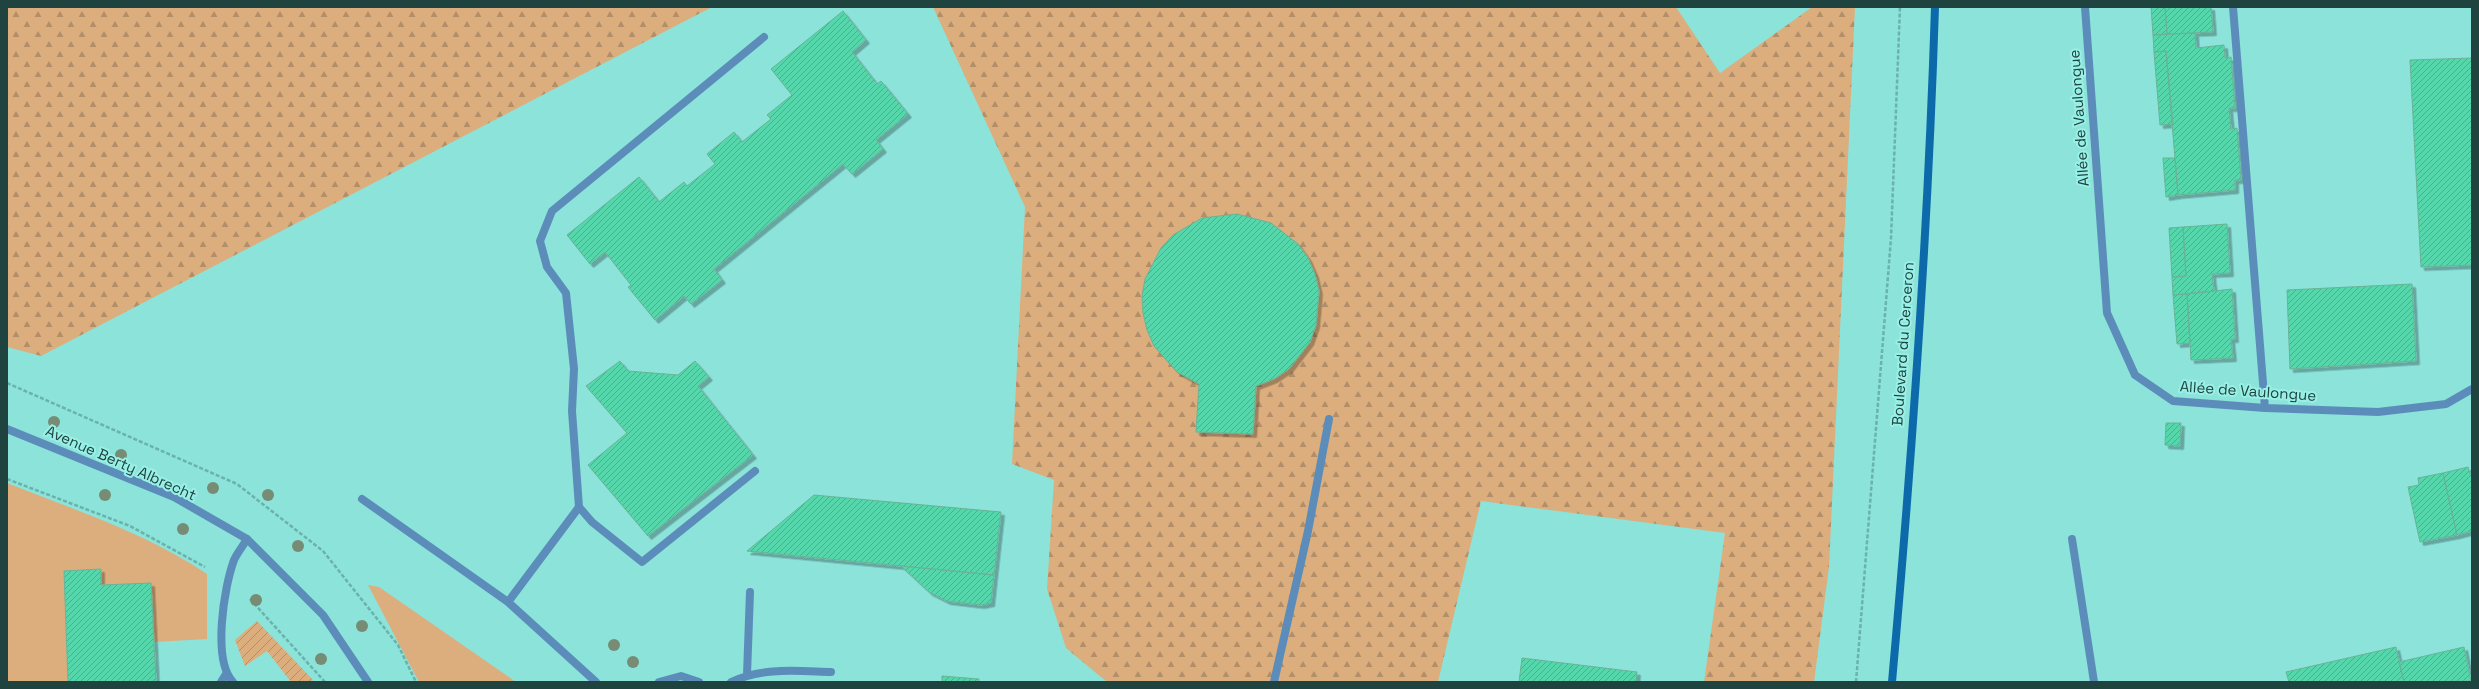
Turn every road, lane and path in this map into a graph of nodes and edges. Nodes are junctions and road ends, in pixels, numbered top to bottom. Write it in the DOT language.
graph roads {
  1 [pos="1900,7"];
  2 [pos="1935,7"];
  3 [pos="2085,7"];
  4 [pos="2233,7"];
  5 [pos="764,37"];
  6 [pos="2472,389"];
  7 [pos="2265,408"];
  8 [pos="1329,418"];
  9 [pos="7,429"];
  10 [pos="755,471"];
  11 [pos="7,480"];
  12 [pos="362,499"];
  13 [pos="579,507"];
  14 [pos="247,539"];
  15 [pos="2072,539"];
  16 [pos="228,580"];
  17 [pos="750,592"];
  18 [pos="508,602"];
  19 [pos="831,672"];
  20 [pos="226,674"];
  21 [pos="747,675"];
  22 [pos="221,682"];
  23 [pos="233,682"];
  24 [pos="325,682"];
  25 [pos="368,682"];
  26 [pos="596,682"];
  27 [pos="659,682"];
  28 [pos="699,682"];
  29 [pos="731,682"];
  30 [pos="1274,682"];
  31 [pos="1856,682"];
  32 [pos="1892,682"];
  33 [pos="2094,682"];
  1 -- 31 [label="path"];
  2 -- 32 [label="main road, Boulevard du Cerceron"];
  3 -- 7 [label="street, Allée de Vaulongue"];
  4 -- 7 [label="street"];
  5 -- 13 [label="street"];
  6 -- 7 [label="street, Allée de Vaulongue"];
  8 -- 30 [label="street"];
  9 -- 14 [label="street, Avenue Berty Albrecht"];
  10 -- 13 [label="street"];
  11 -- 16 [label="path"];
  12 -- 18 [label="street"];
  13 -- 18 [label="street"];
  14 -- 16 [label="street"];
  14 -- 25 [label="street, Avenue Berty Albrecht"];
  15 -- 33 [label="street"];
  16 -- 20 [label="street"];
  16 -- 24 [label="path"];
  17 -- 21 [label="street"];
  18 -- 26 [label="street"];
  19 -- 21 [label="street"];
  20 -- 22 [label="street"];
  20 -- 23 [label="street"];
  21 -- 29 [label="street"];
  27 -- 28 [label="street"];
}
